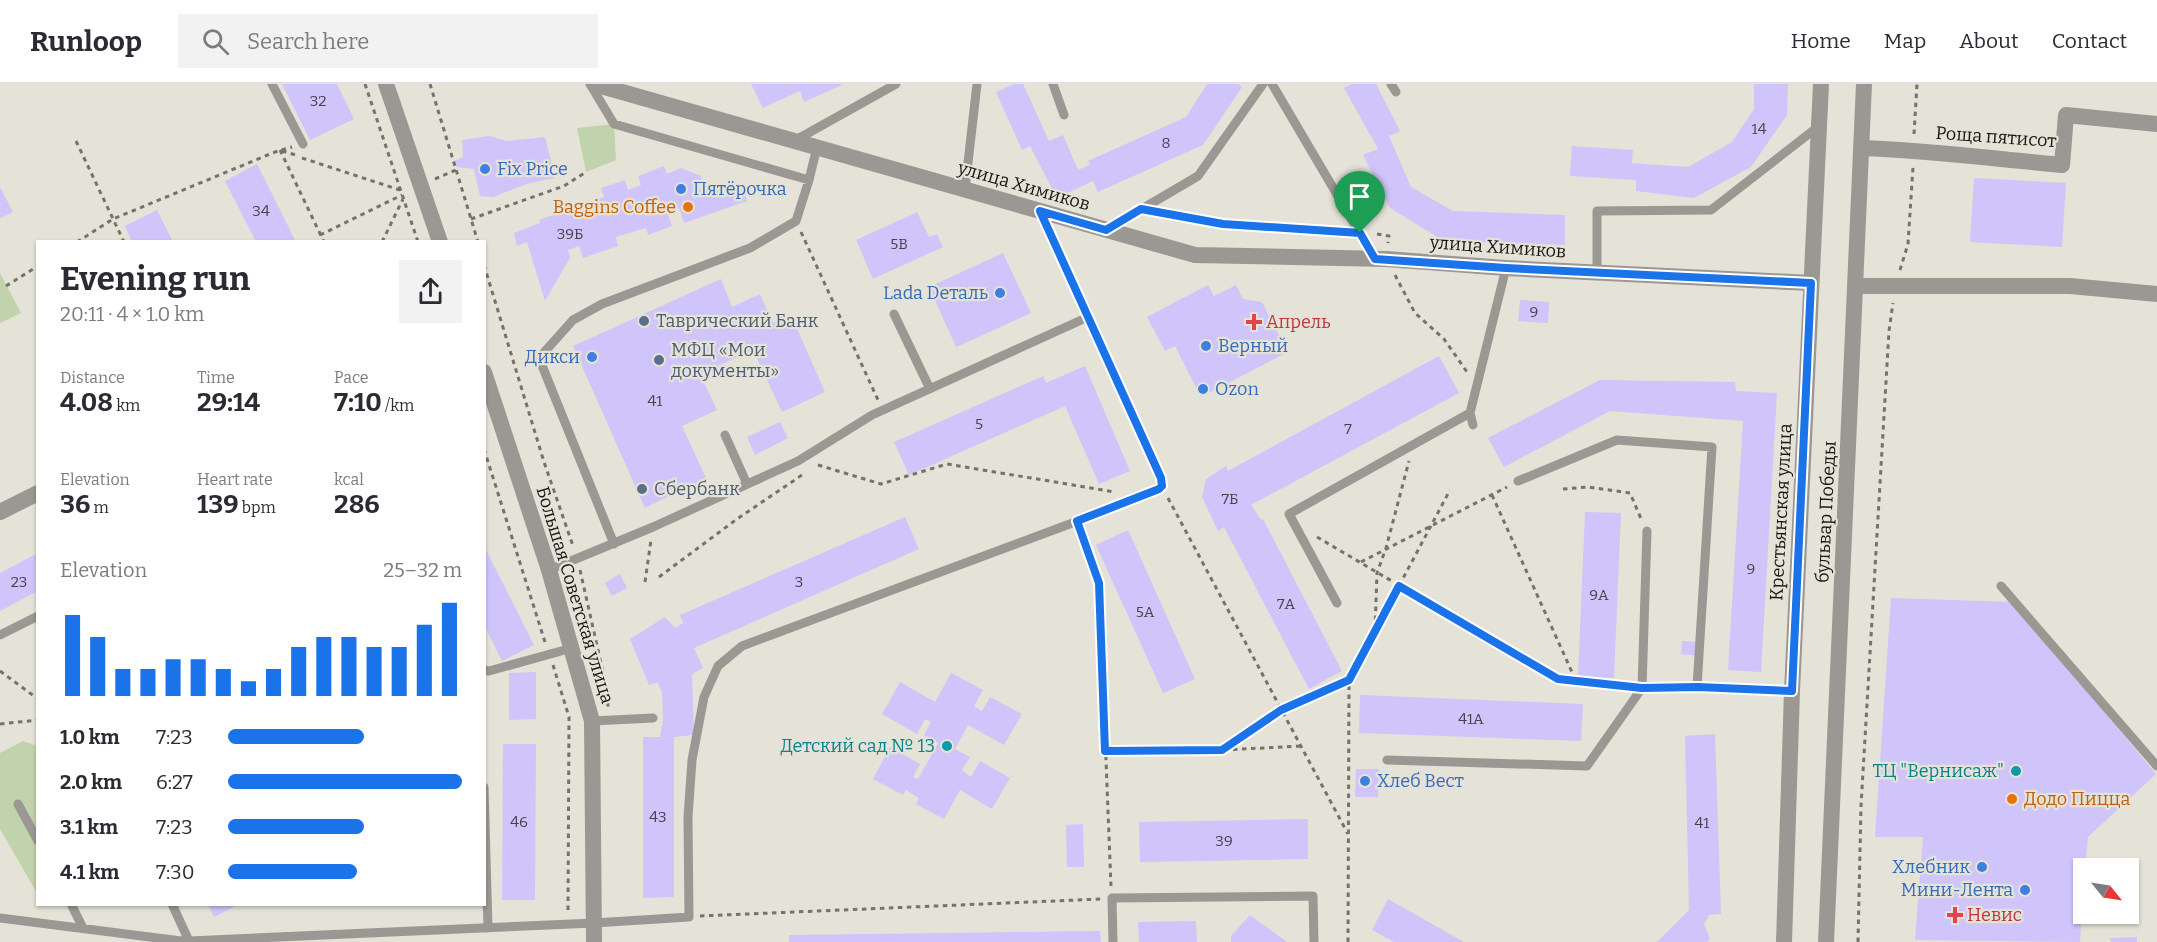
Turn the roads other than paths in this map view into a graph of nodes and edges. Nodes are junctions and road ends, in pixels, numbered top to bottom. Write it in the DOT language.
graph roads {
  1 [pos="272,84"];
  2 [pos="386,84"];
  3 [pos="592,84"];
  4 [pos="896,84"];
  5 [pos="977,84"];
  6 [pos="1053,84"];
  7 [pos="1263,84"];
  8 [pos="1821,84"];
  9 [pos="1864,84"];
  10 [pos="1275,85"];
  11 [pos="1064,115"];
  12 [pos="2157,124"];
  13 [pos="1819,126"];
  14 [pos="794,141"];
  15 [pos="303,144"];
  16 [pos="817,147"];
  17 [pos="1861,148"];
  18 [pos="809,180"];
  19 [pos="965,189"];
  20 [pos="1040,211"];
  21 [pos="1106,230"];
  22 [pos="439,240"];
  23 [pos="1381,259"];
  24 [pos="1506,268"];
  25 [pos="1597,273"];
  26 [pos="1811,283"];
  27 [pos="1856,286"];
  28 [pos="2157,294"];
  29 [pos="894,314"];
  30 [pos="1088,317"];
  31 [pos="486,378"];
  32 [pos="930,389"];
  33 [pos="1470,412"];
  34 [pos="1473,425"];
  35 [pos="725,435"];
  36 [pos="1515,483"];
  37 [pos="747,484"];
  38 [pos="36,494"];
  39 [pos="0,512"];
  40 [pos="1647,531"];
  41 [pos="614,544"];
  42 [pos="549,570"];
  43 [pos="2001,586"];
  44 [pos="1337,603"];
  45 [pos="36,617"];
  46 [pos="0,635"];
  47 [pos="572,648"];
  48 [pos="486,670"];
  49 [pos="1698,687"];
  50 [pos="1642,688"];
  51 [pos="1792,691"];
  52 [pos="653,718"];
  53 [pos="592,721"];
  54 [pos="1387,760"];
  55 [pos="2157,766"];
  56 [pos="18,804"];
  57 [pos="36,837"];
  58 [pos="486,858"];
  59 [pos="72,906"];
  60 [pos="173,906"];
  61 [pos="0,918"];
  62 [pos="594,923"];
  63 [pos="83,928"];
  64 [pos="488,928"];
  65 [pos="189,941"];
  66 [pos="594,942"];
  67 [pos="1113,942"];
  68 [pos="1314,942"];
  69 [pos="1784,942"];
  70 [pos="1826,942"];
  1 -- 15 [label="lane"];
  2 -- 22 [label="street"];
  3 -- 14 [label="street, улица Химиков"];
  3 -- 18 [label="lane"];
  4 -- 14 [label="lane"];
  5 -- 19 [label="lane"];
  6 -- 11 [label="lane"];
  7 -- 21 [label="lane"];
  8 -- 13 [label="street, Крестьянская улица"];
  9 -- 17 [label="street, бульвар Победы"];
  10 -- 23 [label="lane"];
  12 -- 17 [label="street, Роща пятисот"];
  13 -- 25 [label="lane"];
  13 -- 26 [label="street, Крестьянская улица"];
  14 -- 16 [label="street, улица Химиков"];
  16 -- 18 [label="lane"];
  16 -- 19 [label="street, улица Химиков"];
  17 -- 27 [label="street, бульвар Победы"];
  18 -- 41 [label="lane"];
  19 -- 20 [label="street, улица Химиков"];
  20 -- 21 [label="street, улица Химиков"];
  20 -- 30 [label="lane"];
  21 -- 23 [label="street, улица Химиков"];
  23 -- 24 [label="street, улица Химиков"];
  24 -- 25 [label="street, улица Химиков"];
  24 -- 33 [label="lane"];
  25 -- 26 [label="street, улица Химиков"];
  26 -- 51 [label="street, Крестьянская улица"];
  27 -- 28 [label="street"];
  27 -- 70 [label="street, бульвар Победы"];
  29 -- 32 [label="lane"];
  30 -- 32 [label="lane"];
  30 -- 62 [label="lane"];
  31 -- 42 [label="street, Большая Советская улица"];
  32 -- 37 [label="lane"];
  33 -- 34 [label="lane"];
  33 -- 44 [label="lane"];
  35 -- 37 [label="lane"];
  36 -- 49 [label="lane"];
  37 -- 41 [label="lane"];
  38 -- 39 [label="street"];
  40 -- 50 [label="lane"];
  41 -- 42 [label="lane"];
  42 -- 47 [label="street, Большая Советская улица"];
  43 -- 55 [label="lane"];
  45 -- 46 [label="lane"];
  47 -- 48 [label="lane"];
  47 -- 53 [label="street, Большая Советская улица"];
  49 -- 50 [label="lane"];
  49 -- 51 [label="lane"];
  50 -- 54 [label="lane"];
  51 -- 69 [label="street, Крестьянская улица"];
  52 -- 53 [label="lane"];
  53 -- 62 [label="street, Большая Советская улица"];
  56 -- 57 [label="lane"];
  58 -- 64 [label="lane"];
  59 -- 63 [label="lane"];
  60 -- 65 [label="lane"];
  61 -- 63 [label="lane"];
  62 -- 64 [label="lane"];
  62 -- 66 [label="street, Большая Советская улица"];
  63 -- 65 [label="lane"];
  64 -- 65 [label="lane"];
  67 -- 68 [label="lane"];
}
